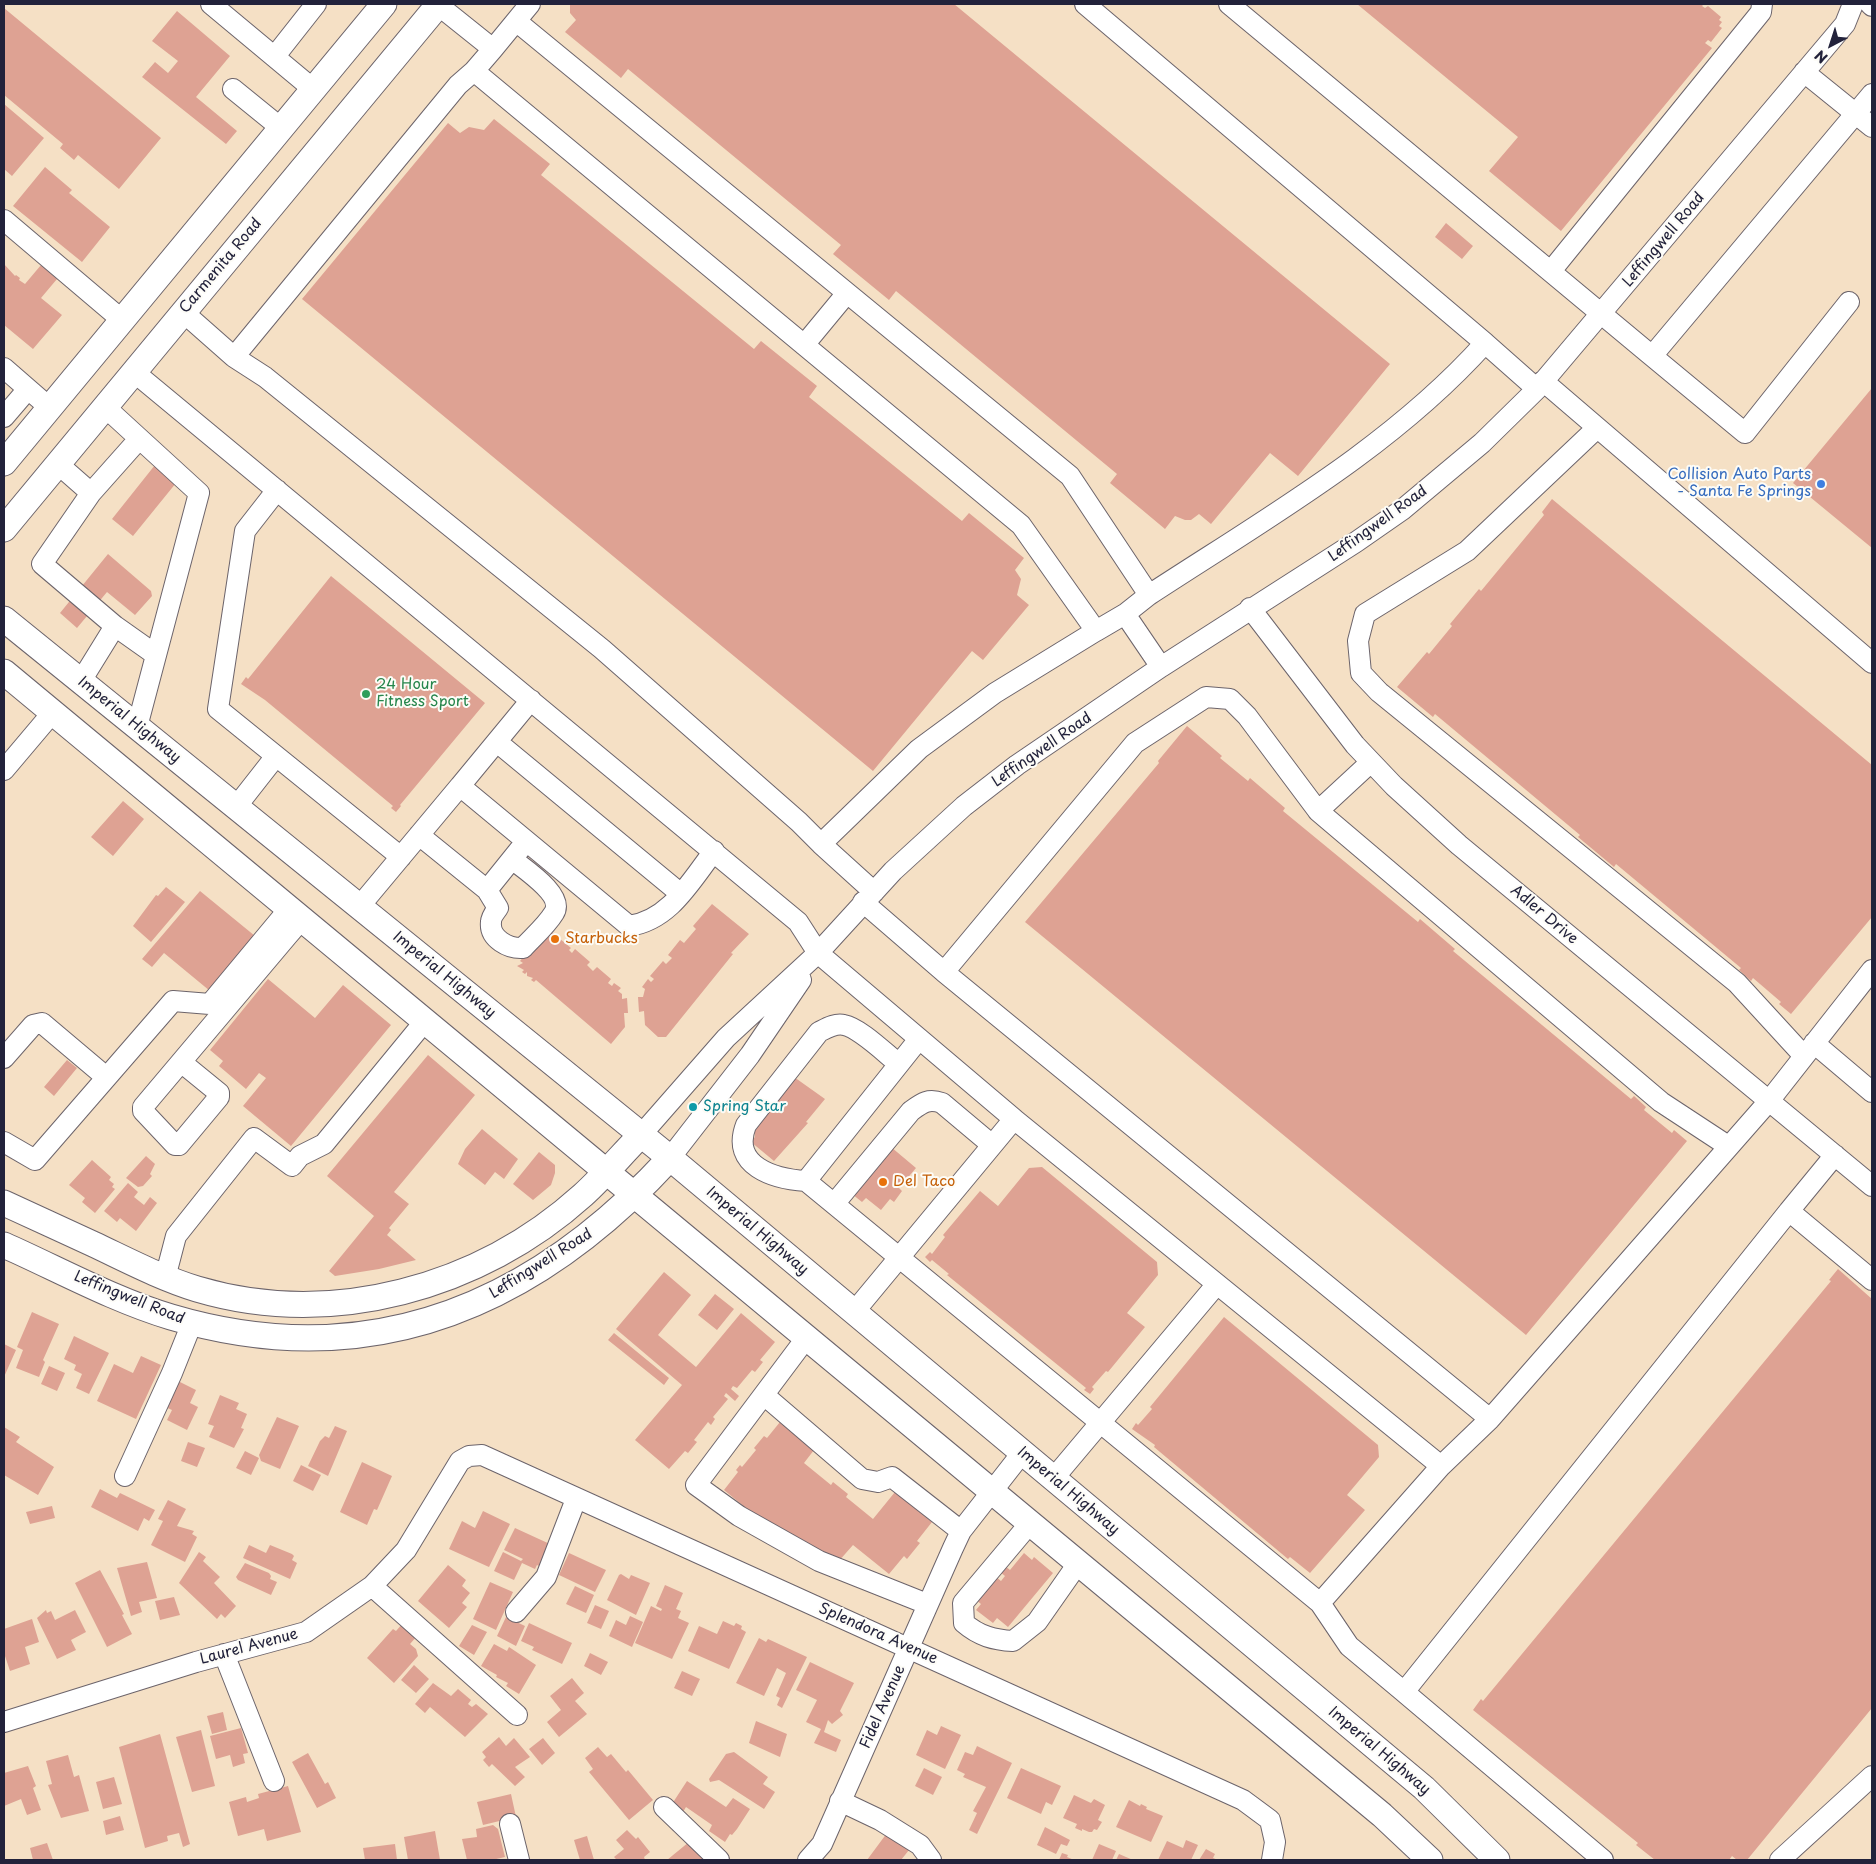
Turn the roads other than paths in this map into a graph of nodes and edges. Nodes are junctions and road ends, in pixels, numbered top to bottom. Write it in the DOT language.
graph roads {
  1 [pos="211,4"];
  2 [pos="384,4"];
  3 [pos="438,4"];
  4 [pos="530,4"];
  5 [pos="1085,4"];
  6 [pos="1229,4"];
  7 [pos="1762,4"];
  8 [pos="1853,4"];
  9 [pos="310,6"];
  10 [pos="516,21"];
  11 [pos="493,49"];
  12 [pos="275,56"];
  13 [pos="474,71"];
  14 [pos="1804,72"];
  15 [pos="233,89"];
  16 [pos="314,89"];
  17 [pos="1872,94"];
  18 [pos="1856,114"];
  19 [pos="1872,127"];
  20 [pos="281,128"];
  21 [pos="4,220"];
  22 [pos="1551,271"];
  23 [pos="847,292"];
  24 [pos="1849,302"];
  25 [pos="183,312"];
  26 [pos="1602,313"];
  27 [pos="122,320"];
  28 [pos="1486,342"];
  29 [pos="804,344"];
  30 [pos="1652,356"];
  31 [pos="234,357"];
  32 [pos="4,368"];
  33 [pos="134,372"];
  34 [pos="1540,385"];
  35 [pos="28,389"];
  36 [pos="105,407"];
  37 [pos="50,408"];
  38 [pos="4,417"];
  39 [pos="1598,428"];
  40 [pos="139,439"];
  41 [pos="4,463"];
  42 [pos="58,464"];
  43 [pos="277,490"];
  44 [pos="91,493"];
  45 [pos="4,529"];
  46 [pos="1149,595"];
  47 [pos="1250,608"];
  48 [pos="1125,614"];
  49 [pos="4,619"];
  50 [pos="115,626"];
  51 [pos="1096,631"];
  52 [pos="156,655"];
  53 [pos="1872,663"];
  54 [pos="1161,667"];
  55 [pos="4,672"];
  56 [pos="81,681"];
  57 [pos="532,700"];
  58 [pos="53,712"];
  59 [pos="137,727"];
  60 [pos="497,742"];
  61 [pos="276,756"];
  62 [pos="1371,762"];
  63 [pos="4,770"];
  64 [pos="460,786"];
  65 [pos="236,807"];
  66 [pos="1318,810"];
  67 [pos="419,835"];
  68 [pos="527,841"];
  69 [pos="821,844"];
  70 [pos="714,851"];
  71 [pos="401,857"];
  72 [pos="512,859"];
  73 [pos="487,890"];
  74 [pos="681,894"];
  75 [pos="868,897"];
  76 [pos="359,907"];
  77 [pos="296,914"];
  78 [pos="818,954"];
  79 [pos="1872,970"];
  80 [pos="944,972"];
  81 [pos="425,1021"];
  82 [pos="919,1039"];
  83 [pos="1809,1050"];
  84 [pos="4,1058"];
  85 [pos="181,1062"];
  86 [pos="899,1064"];
  87 [pos="106,1077"];
  88 [pos="1872,1092"];
  89 [pos="1768,1101"];
  90 [pos="1014,1119"];
  91 [pos="641,1135"];
  92 [pos="4,1142"];
  93 [pos="992,1145"];
  94 [pos="1728,1146"];
  95 [pos="1835,1155"];
  96 [pos="670,1158"];
  97 [pos="606,1170"];
  98 [pos="806,1182"];
  99 [pos="1872,1186"];
  100 [pos="636,1195"];
  101 [pos="4,1204"];
  102 [pos="834,1204"];
  103 [pos="1789,1212"];
  104 [pos="4,1245"];
  105 [pos="900,1257"];
  106 [pos="165,1278"];
  107 [pos="1872,1280"];
  108 [pos="1217,1284"];
  109 [pos="854,1312"];
  110 [pos="192,1323"];
  111 [pos="807,1337"];
  112 [pos="764,1395"];
  113 [pos="1490,1419"];
  114 [pos="1100,1422"];
  115 [pos="1022,1453"];
  116 [pos="482,1455"];
  117 [pos="1442,1466"];
  118 [pos="125,1476"];
  119 [pos="1053,1479"];
  120 [pos="992,1490"];
  121 [pos="576,1499"];
  122 [pos="1031,1522"];
  123 [pos="961,1531"];
  124 [pos="1079,1562"];
  125 [pos="372,1586"];
  126 [pos="1320,1603"];
  127 [pos="926,1604"];
  128 [pos="516,1612"];
  129 [pos="910,1648"];
  130 [pos="224,1654"];
  131 [pos="1404,1692"];
  132 [pos="517,1715"];
  133 [pos="4,1722"];
  134 [pos="1872,1776"];
  135 [pos="274,1781"];
  136 [pos="840,1801"];
  137 [pos="664,1807"];
  138 [pos="510,1824"];
  139 [pos="519,1860"];
  140 [pos="719,1860"];
  141 [pos="808,1860"];
  142 [pos="931,1860"];
  143 [pos="1272,1860"];
  144 [pos="1430,1860"];
  145 [pos="1497,1860"];
  146 [pos="1603,1860"];
  147 [pos="1780,1860"];
  1 -- 12 [label="street"];
  2 -- 16 [label="main road"];
  3 -- 11 [label="street"];
  3 -- 25 [label="main road, Carmenita Road"];
  4 -- 10 [label="street"];
  5 -- 28 [label="street"];
  6 -- 22 [label="street"];
  7 -- 22 [label="street"];
  8 -- 14 [label="street, Leffingwell Road"];
  9 -- 12 [label="street"];
  10 -- 11 [label="street"];
  10 -- 23 [label="street"];
  11 -- 13 [label="street"];
  12 -- 16 [label="street"];
  13 -- 29 [label="street"];
  13 -- 31 [label="street"];
  14 -- 18 [label="street"];
  14 -- 26 [label="street, Leffingwell Road"];
  15 -- 20 [label="street"];
  16 -- 20 [label="main road"];
  17 -- 18 [label="street"];
  18 -- 19 [label="street"];
  18 -- 30 [label="street"];
  20 -- 27 [label="main road"];
  21 -- 27 [label="street"];
  22 -- 26 [label="street"];
  23 -- 29 [label="street"];
  23 -- 46 [label="street"];
  24 -- 30 [label="street"];
  25 -- 31 [label="street"];
  25 -- 33 [label="main road, Carmenita Road"];
  26 -- 30 [label="street"];
  26 -- 34 [label="street, Leffingwell Road"];
  27 -- 37 [label="main road"];
  28 -- 34 [label="street"];
  28 -- 46 [label="street"];
  29 -- 51 [label="street"];
  31 -- 69 [label="street"];
  32 -- 35 [label="street"];
  33 -- 36 [label="main road, Carmenita Road"];
  33 -- 43 [label="street"];
  34 -- 39 [label="street"];
  34 -- 47 [label="street, Leffingwell Road"];
  35 -- 37 [label="street"];
  35 -- 38 [label="street"];
  36 -- 40 [label="street"];
  36 -- 42 [label="main road, Carmenita Road"];
  37 -- 41 [label="main road"];
  39 -- 53 [label="street"];
  39 -- 83 [label="street"];
  40 -- 44 [label="street"];
  40 -- 52 [label="street"];
  42 -- 44 [label="street"];
  42 -- 45 [label="main road, Carmenita Road"];
  43 -- 57 [label="street"];
  43 -- 61 [label="street"];
  44 -- 50 [label="street"];
  46 -- 48 [label="street"];
  47 -- 54 [label="street, Leffingwell Road"];
  47 -- 62 [label="street, Adler Drive"];
  48 -- 51 [label="street"];
  48 -- 54 [label="street"];
  49 -- 56 [label="main road, Imperial Highway"];
  50 -- 52 [label="street"];
  50 -- 56 [label="street"];
  51 -- 69 [label="street"];
  52 -- 59 [label="street"];
  54 -- 75 [label="street, Leffingwell Road"];
  55 -- 58 [label="main road"];
  56 -- 59 [label="main road, Imperial Highway"];
  57 -- 60 [label="street"];
  57 -- 70 [label="street"];
  58 -- 63 [label="street"];
  58 -- 77 [label="main road"];
  59 -- 65 [label="main road, Imperial Highway"];
  60 -- 64 [label="street"];
  60 -- 74 [label="street"];
  61 -- 65 [label="street"];
  61 -- 71 [label="street"];
  62 -- 66 [label="street"];
  62 -- 89 [label="street, Adler Drive"];
  64 -- 67 [label="street"];
  64 -- 68 [label="street"];
  65 -- 76 [label="main road, Imperial Highway"];
  66 -- 80 [label="street"];
  66 -- 94 [label="street"];
  67 -- 71 [label="street"];
  67 -- 73 [label="street"];
  68 -- 72 [label="street"];
  68 -- 74 [label="street"];
  69 -- 75 [label="street"];
  70 -- 74 [label="street"];
  70 -- 78 [label="street"];
  71 -- 76 [label="street"];
  72 -- 73 [label="street"];
  72 -- 73 [label="street"];
  75 -- 78 [label="street, Leffingwell Road"];
  75 -- 80 [label="street"];
  76 -- 91 [label="main road, Imperial Highway"];
  77 -- 81 [label="main road"];
  77 -- 85 [label="street"];
  77 -- 87 [label="street"];
  78 -- 82 [label="street"];
  78 -- 91 [label="street, Leffingwell Road"];
  78 -- 96 [label="street, Leffingwell Road"];
  79 -- 83 [label="street"];
  80 -- 113 [label="street"];
  81 -- 97 [label="main road"];
  81 -- 106 [label="street"];
  82 -- 86 [label="street"];
  82 -- 90 [label="street"];
  83 -- 88 [label="street"];
  83 -- 89 [label="street"];
  84 -- 87 [label="street"];
  86 -- 98 [label="street"];
  86 -- 98 [label="street"];
  87 -- 92 [label="street"];
  89 -- 94 [label="street"];
  89 -- 95 [label="street, Adler Drive"];
  90 -- 93 [label="street"];
  90 -- 108 [label="street"];
  91 -- 96 [label="main road, Imperial Highway"];
  91 -- 97 [label="main road, Leffingwell Road"];
  93 -- 102 [label="street"];
  93 -- 105 [label="street"];
  94 -- 113 [label="street"];
  95 -- 99 [label="street, Adler Drive"];
  95 -- 103 [label="street"];
  96 -- 100 [label="main road, Leffingwell Road"];
  96 -- 109 [label="main road, Imperial Highway"];
  97 -- 100 [label="main road"];
  97 -- 106 [label="main road, Leffingwell Road"];
  98 -- 102 [label="street"];
  100 -- 110 [label="main road, Leffingwell Road"];
  100 -- 111 [label="main road"];
  101 -- 106 [label="main road, Leffingwell Road"];
  102 -- 105 [label="street"];
  103 -- 107 [label="street"];
  103 -- 131 [label="street"];
  104 -- 110 [label="main road, Leffingwell Road"];
  105 -- 109 [label="street"];
  105 -- 114 [label="street"];
  108 -- 114 [label="street"];
  108 -- 117 [label="street"];
  109 -- 115 [label="main road, Imperial Highway"];
  110 -- 118 [label="street"];
  111 -- 112 [label="street"];
  111 -- 120 [label="main road"];
  112 -- 123 [label="street"];
  112 -- 127 [label="street"];
  113 -- 117 [label="street"];
  114 -- 119 [label="street"];
  114 -- 126 [label="street"];
  115 -- 119 [label="main road, Imperial Highway"];
  115 -- 120 [label="street, Fidel Avenue"];
  116 -- 121 [label="street, Splendora Avenue"];
  116 -- 125 [label="street, Laurel Avenue"];
  117 -- 126 [label="street"];
  119 -- 145 [label="main road, Imperial Highway"];
  120 -- 122 [label="main road"];
  120 -- 123 [label="street, Fidel Avenue"];
  121 -- 128 [label="street"];
  121 -- 129 [label="street, Splendora Avenue"];
  122 -- 124 [label="main road"];
  122 -- 124 [label="street"];
  123 -- 127 [label="street, Fidel Avenue"];
  124 -- 144 [label="main road"];
  125 -- 130 [label="street, Laurel Avenue"];
  125 -- 132 [label="street"];
  126 -- 131 [label="street"];
  127 -- 129 [label="street, Fidel Avenue"];
  129 -- 136 [label="street, Fidel Avenue"];
  129 -- 143 [label="street, Splendora Avenue"];
  130 -- 133 [label="street, Laurel Avenue"];
  130 -- 135 [label="street"];
  131 -- 146 [label="street"];
  134 -- 147 [label="street"];
  136 -- 141 [label="street, Fidel Avenue"];
  136 -- 142 [label="street"];
  137 -- 140 [label="street"];
  138 -- 139 [label="street"];
}
